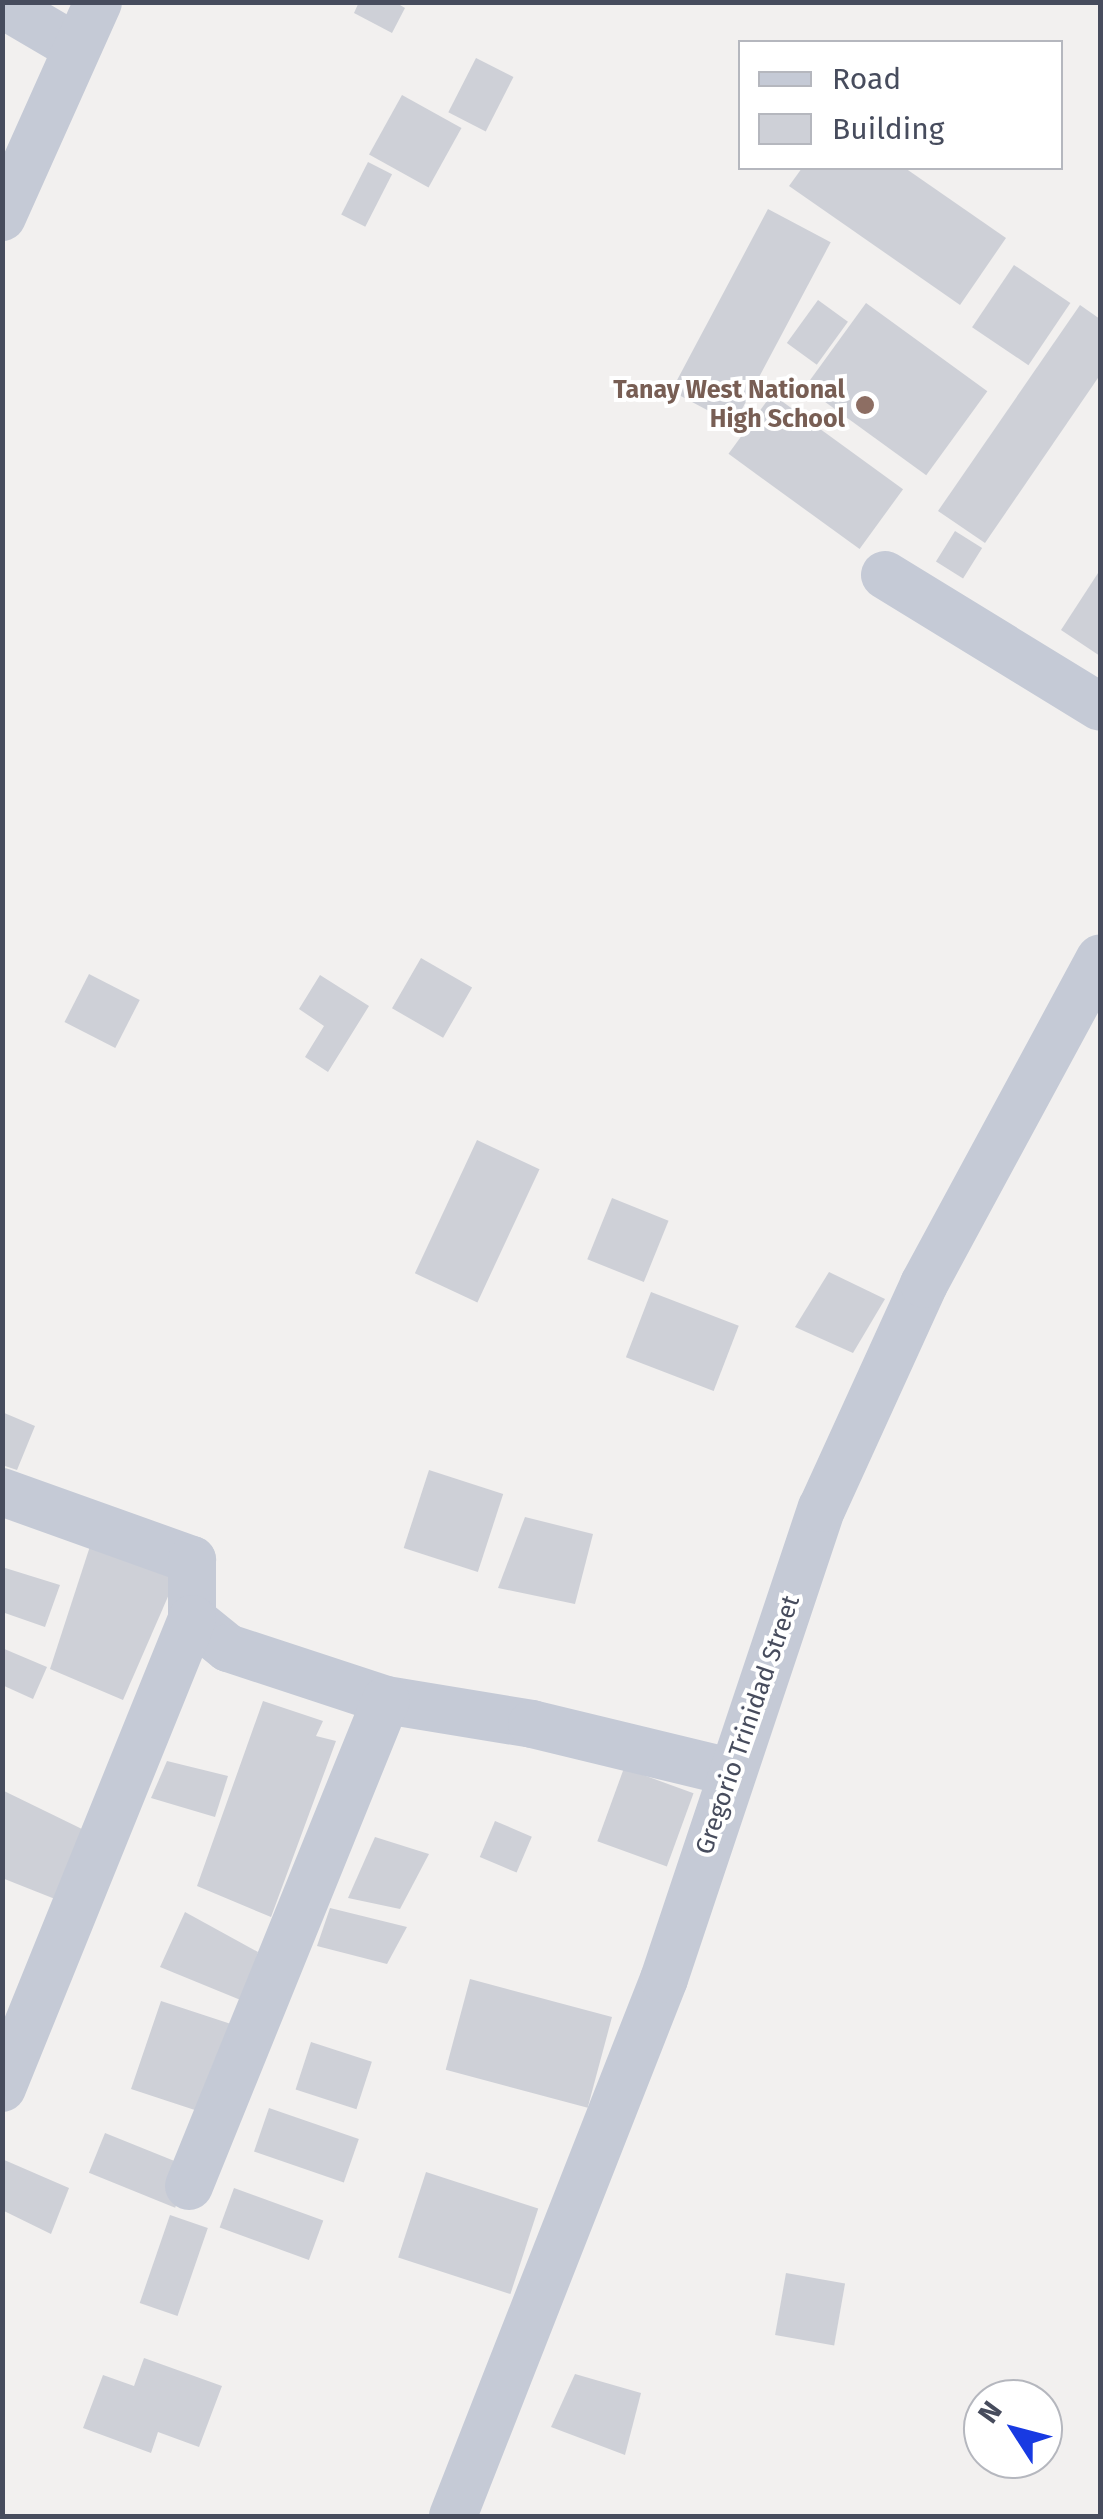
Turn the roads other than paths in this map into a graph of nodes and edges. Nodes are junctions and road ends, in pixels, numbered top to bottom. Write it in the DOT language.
graph roads {
  1 [pos="98,2"];
  2 [pos="2,4"];
  3 [pos="75,47"];
  4 [pos="2,217"];
  5 [pos="885,574"];
  6 [pos="1100,708"];
  7 [pos="1100,959"];
  8 [pos="2,1492"];
  9 [pos="192,1619"];
  10 [pos="386,1700"];
  11 [pos="731,1772"];
  12 [pos="2,2088"];
  13 [pos="189,2186"];
  14 [pos="453,2516"];
  1 -- 3 [label="street"];
  2 -- 3 [label="street"];
  3 -- 4 [label="street"];
  5 -- 6 [label="street"];
  7 -- 11 [label="street, Gregorio Trinidad Street"];
  8 -- 9 [label="street"];
  9 -- 10 [label="street"];
  9 -- 12 [label="street"];
  10 -- 11 [label="street"];
  10 -- 13 [label="street"];
  11 -- 14 [label="street, Gregorio Trinidad Street"];
}
